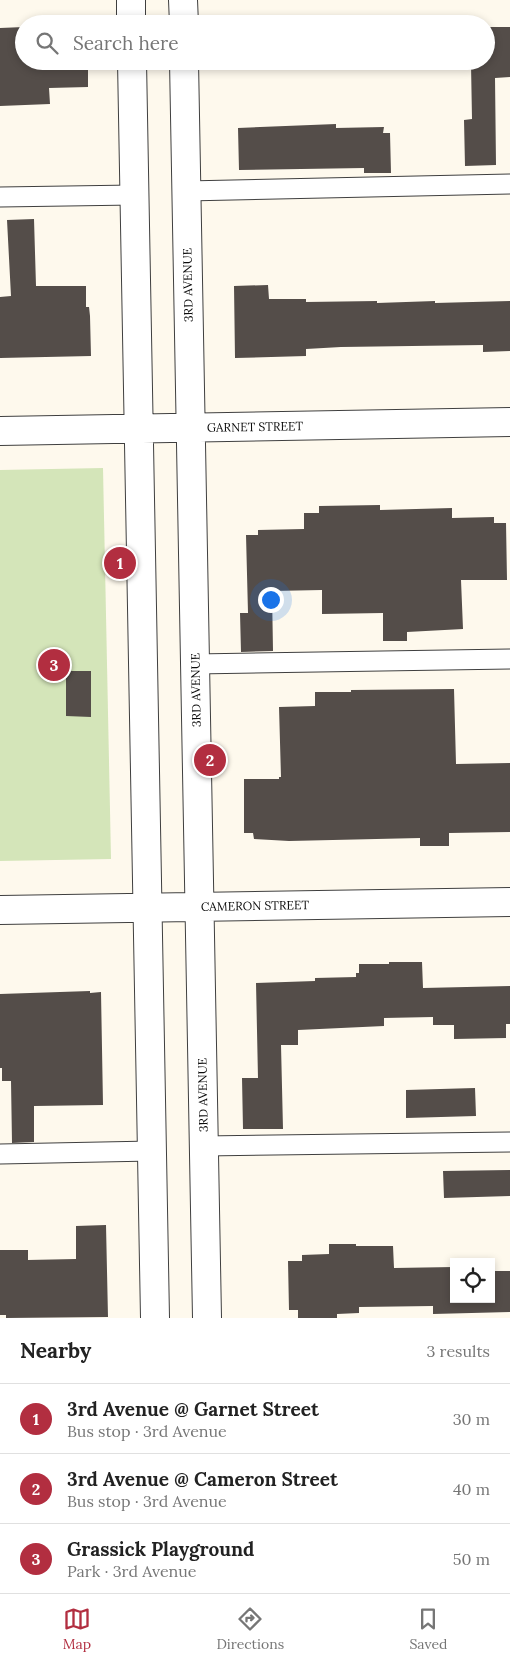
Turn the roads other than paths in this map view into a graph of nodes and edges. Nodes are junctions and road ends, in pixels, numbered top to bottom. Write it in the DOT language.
graph roads {
  1 [pos="131,0"];
  2 [pos="183,0"];
  3 [pos="131,15"];
  4 [pos="184,15"];
  5 [pos="132,70"];
  6 [pos="184,70"];
  7 [pos="510,184"];
  8 [pos="186,191"];
  9 [pos="134,195"];
  10 [pos="0,197"];
  11 [pos="510,422"];
  12 [pos="191,428"];
  13 [pos="138,430"];
  14 [pos="0,431"];
  15 [pos="510,659"];
  16 [pos="195,664"];
  17 [pos="510,902"];
  18 [pos="147,907"];
  19 [pos="200,907"];
  20 [pos="0,910"];
  21 [pos="510,1142"];
  22 [pos="204,1146"];
  23 [pos="152,1151"];
  24 [pos="0,1154"];
  25 [pos="154,1318"];
  26 [pos="207,1318"];
  1 -- 3 [label="street"];
  2 -- 4 [label="street"];
  5 -- 9 [label="street"];
  6 -- 8 [label="street, 3RD AVENUE"];
  7 -- 8 [label="lane"];
  8 -- 12 [label="street, 3RD AVENUE"];
  9 -- 10 [label="lane"];
  9 -- 13 [label="street"];
  11 -- 12 [label="street, GARNET STREET"];
  12 -- 13 [label="street, GARNET STREET"];
  12 -- 16 [label="street, 3RD AVENUE"];
  13 -- 14 [label="street, GARNET STREET"];
  13 -- 18 [label="street"];
  15 -- 16 [label="lane"];
  16 -- 19 [label="street, 3RD AVENUE"];
  17 -- 19 [label="street, CAMERON STREET"];
  18 -- 19 [label="street, CAMERON STREET"];
  18 -- 20 [label="street, CAMERON STREET"];
  18 -- 23 [label="street"];
  19 -- 22 [label="street, 3RD AVENUE"];
  21 -- 22 [label="lane"];
  22 -- 26 [label="street, 3RD AVENUE"];
  23 -- 24 [label="lane"];
  23 -- 25 [label="street"];
}
